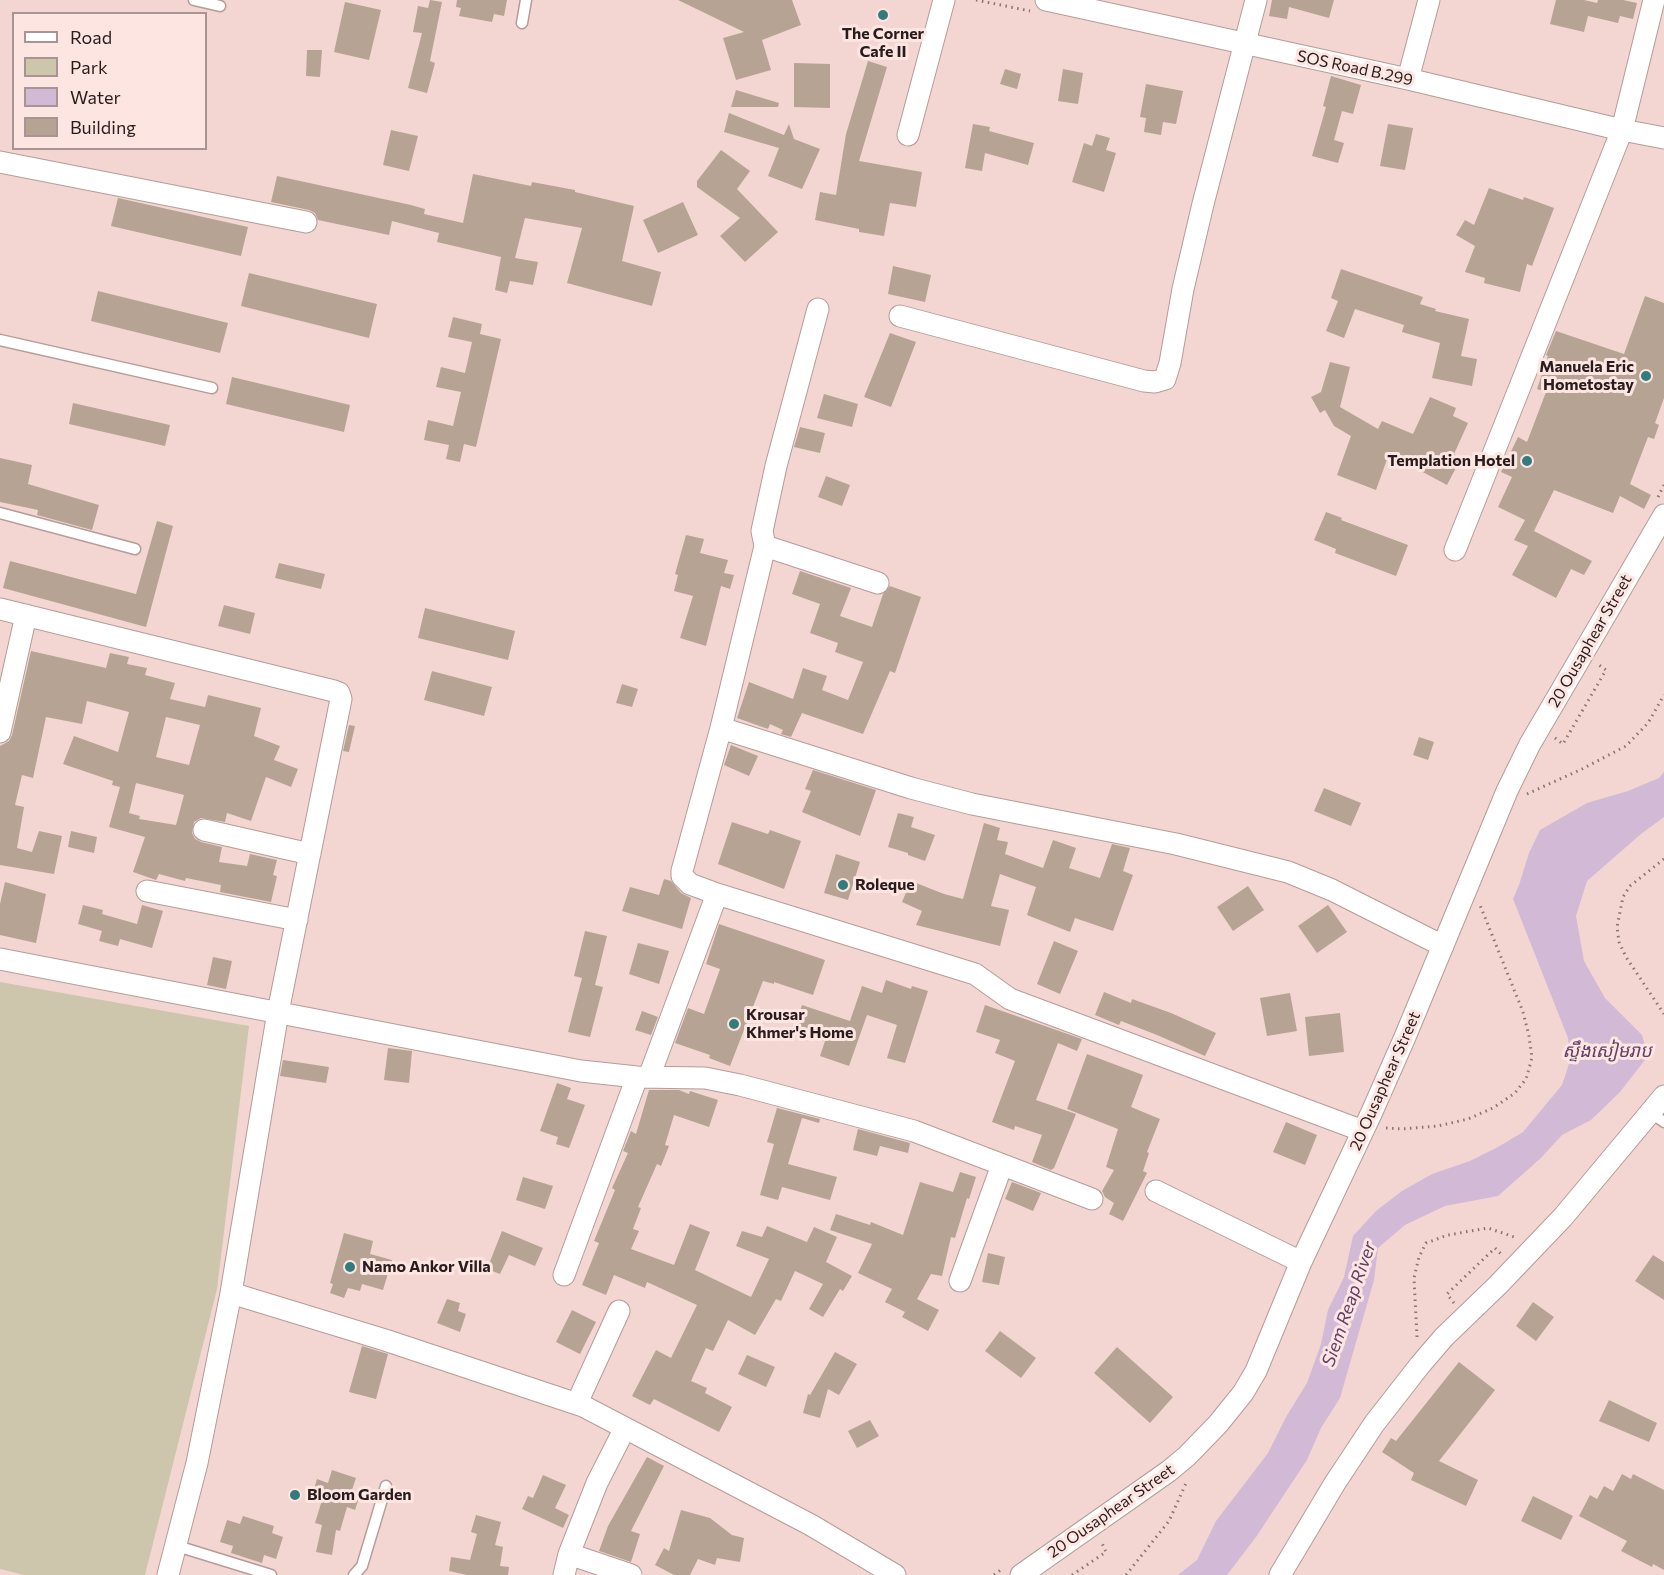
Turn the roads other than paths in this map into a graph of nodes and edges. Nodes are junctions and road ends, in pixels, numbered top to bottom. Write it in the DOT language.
graph roads {
  1 [pos="194,0"];
  2 [pos="526,0"];
  3 [pos="944,0"];
  4 [pos="1046,0"];
  5 [pos="1256,0"];
  6 [pos="1429,0"];
  7 [pos="1654,0"];
  8 [pos="220,6"];
  9 [pos="522,23"];
  10 [pos="1245,44"];
  11 [pos="1408,79"];
  12 [pos="1622,130"];
  13 [pos="908,135"];
  14 [pos="1664,138"];
  15 [pos="0,162"];
  16 [pos="306,222"];
  17 [pos="818,309"];
  18 [pos="900,316"];
  19 [pos="0,340"];
  20 [pos="212,387"];
  21 [pos="1658,511"];
  22 [pos="0,513"];
  23 [pos="765,546"];
  24 [pos="135,549"];
  25 [pos="1455,550"];
  26 [pos="878,583"];
  27 [pos="0,609"];
  28 [pos="26,615"];
  29 [pos="721,728"];
  30 [pos="0,732"];
  31 [pos="204,830"];
  32 [pos="310,854"];
  33 [pos="147,891"];
  34 [pos="717,894"];
  35 [pos="297,920"];
  36 [pos="1443,946"];
  37 [pos="0,958"];
  38 [pos="278,1012"];
  39 [pos="643,1077"];
  40 [pos="1664,1096"];
  41 [pos="1658,1118"];
  42 [pos="1371,1129"];
  43 [pos="1002,1165"];
  44 [pos="1156,1191"];
  45 [pos="1092,1199"];
  46 [pos="1301,1262"];
  47 [pos="564,1275"];
  48 [pos="960,1281"];
  49 [pos="231,1293"];
  50 [pos="619,1311"];
  51 [pos="577,1403"];
  52 [pos="626,1428"];
  53 [pos="386,1486"];
  54 [pos="177,1546"];
  55 [pos="569,1554"];
  56 [pos="1012,1572"];
  57 [pos="168,1575"];
  58 [pos="272,1575"];
  59 [pos="354,1575"];
  60 [pos="564,1575"];
  61 [pos="632,1575"];
  62 [pos="895,1575"];
  63 [pos="1280,1575"];
  1 -- 8 [label="lane"];
  2 -- 9 [label="lane"];
  3 -- 13 [label="street"];
  4 -- 10 [label="street, SOS Road B.299"];
  5 -- 10 [label="street"];
  6 -- 11 [label="street"];
  7 -- 12 [label="street"];
  10 -- 11 [label="street, SOS Road B.299"];
  10 -- 18 [label="street"];
  11 -- 12 [label="street, SOS Road B.299"];
  12 -- 14 [label="street, SOS Road B.299"];
  12 -- 25 [label="street"];
  15 -- 16 [label="street"];
  17 -- 23 [label="street"];
  19 -- 20 [label="lane"];
  21 -- 36 [label="street, 20 Ousaphear Street"];
  22 -- 24 [label="lane"];
  23 -- 26 [label="street"];
  23 -- 29 [label="street"];
  27 -- 28 [label="street"];
  28 -- 30 [label="street"];
  28 -- 32 [label="street"];
  29 -- 34 [label="street"];
  29 -- 36 [label="street"];
  31 -- 32 [label="street"];
  32 -- 35 [label="street"];
  33 -- 35 [label="street"];
  34 -- 39 [label="street"];
  34 -- 42 [label="street"];
  35 -- 38 [label="street"];
  36 -- 42 [label="street, 20 Ousaphear Street"];
  37 -- 38 [label="street"];
  38 -- 39 [label="street"];
  38 -- 49 [label="street"];
  39 -- 43 [label="street"];
  39 -- 47 [label="street"];
  40 -- 41 [label="street"];
  41 -- 63 [label="street"];
  42 -- 46 [label="street, 20 Ousaphear Street"];
  43 -- 45 [label="street"];
  43 -- 48 [label="street"];
  44 -- 46 [label="street"];
  46 -- 56 [label="street, 20 Ousaphear Street"];
  49 -- 51 [label="street"];
  49 -- 54 [label="street"];
  50 -- 51 [label="street"];
  51 -- 52 [label="street"];
  52 -- 55 [label="street"];
  52 -- 62 [label="street"];
  53 -- 59 [label="lane"];
  54 -- 57 [label="street"];
  54 -- 58 [label="lane"];
  55 -- 60 [label="street"];
  55 -- 61 [label="street"];
}
